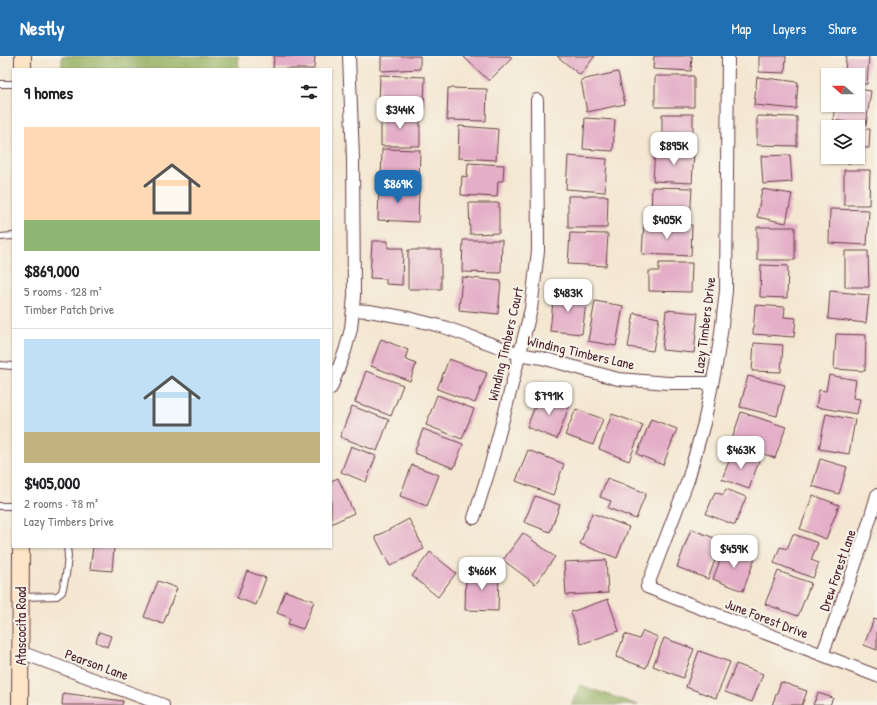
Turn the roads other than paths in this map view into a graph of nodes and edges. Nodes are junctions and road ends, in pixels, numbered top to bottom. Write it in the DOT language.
graph roads {
  1 [pos="23,56"];
  2 [pos="349,56"];
  3 [pos="728,56"];
  4 [pos="23,68"];
  5 [pos="0,84"];
  6 [pos="12,84"];
  7 [pos="537,100"];
  8 [pos="12,236"];
  9 [pos="0,237"];
  10 [pos="353,310"];
  11 [pos="519,354"];
  12 [pos="0,365"];
  13 [pos="12,366"];
  14 [pos="712,383"];
  15 [pos="332,385"];
  16 [pos="877,495"];
  17 [pos="0,506"];
  18 [pos="12,506"];
  19 [pos="474,518"];
  20 [pos="21,548"];
  21 [pos="67,548"];
  22 [pos="647,586"];
  23 [pos="21,597"];
  24 [pos="20,652"];
  25 [pos="822,654"];
  26 [pos="877,676"];
  27 [pos="158,704"];
  28 [pos="20,705"];
  1 -- 4 [label="main road"];
  2 -- 10 [label="street"];
  3 -- 14 [label="street, Lazy Timbers Drive"];
  5 -- 6 [label="lane"];
  7 -- 11 [label="street, Winding Timbers Court"];
  8 -- 9 [label="lane"];
  10 -- 11 [label="street, Winding Timbers Lane"];
  10 -- 15 [label="street"];
  11 -- 14 [label="street, Winding Timbers Lane"];
  11 -- 19 [label="street, Winding Timbers Court"];
  12 -- 13 [label="lane"];
  14 -- 22 [label="street, Lazy Timbers Drive"];
  16 -- 25 [label="street, Drew Forest Lane"];
  17 -- 18 [label="lane"];
  20 -- 23 [label="main road, Atascocita Road"];
  21 -- 23 [label="lane"];
  22 -- 25 [label="street, June Forest Drive"];
  23 -- 24 [label="main road, Atascocita Road"];
  24 -- 27 [label="street, Pearson Lane"];
  24 -- 28 [label="main road, Atascocita Road"];
  25 -- 26 [label="street, June Forest Drive"];
}
